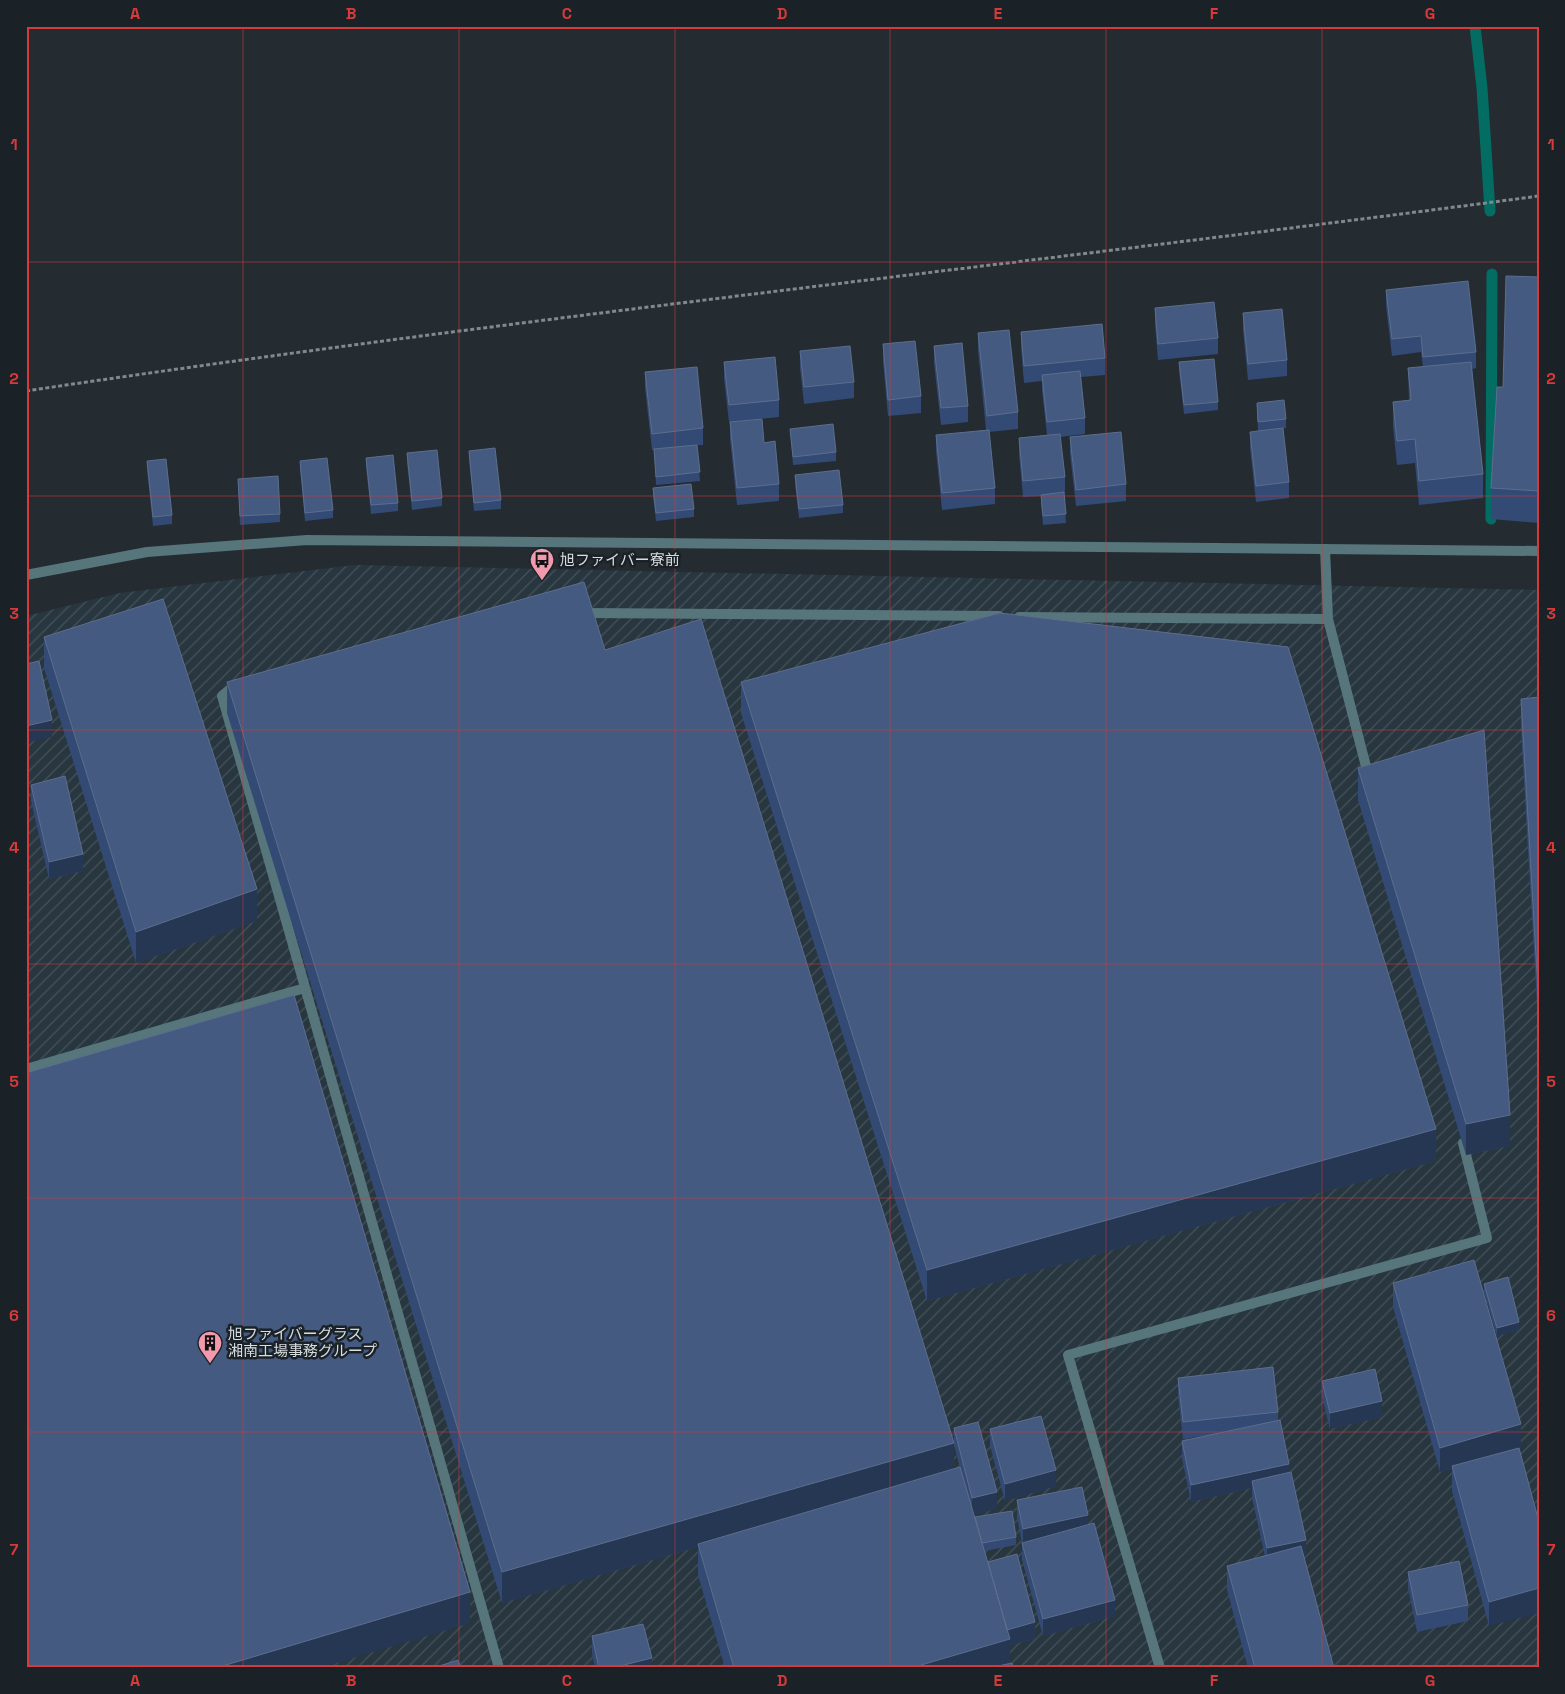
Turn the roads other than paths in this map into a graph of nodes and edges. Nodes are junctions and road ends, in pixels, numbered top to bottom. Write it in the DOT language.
graph roads {
  1 [pos="1325,549"];
  2 [pos="1539,551"];
  3 [pos="26,575"];
  4 [pos="575,613"];
  5 [pos="1328,619"];
  6 [pos="248,681"];
  7 [pos="1373,793"];
  8 [pos="305,988"];
  9 [pos="26,1069"];
  10 [pos="1460,1131"];
  11 [pos="499,1668"];
  12 [pos="1160,1668"];
  1 -- 2 [label="street"];
  1 -- 3 [label="street"];
  1 -- 5 [label="street"];
  4 -- 5 [label="street"];
  5 -- 7 [label="street"];
  6 -- 8 [label="street"];
  8 -- 9 [label="street"];
  8 -- 11 [label="street"];
  10 -- 12 [label="street"];
}
